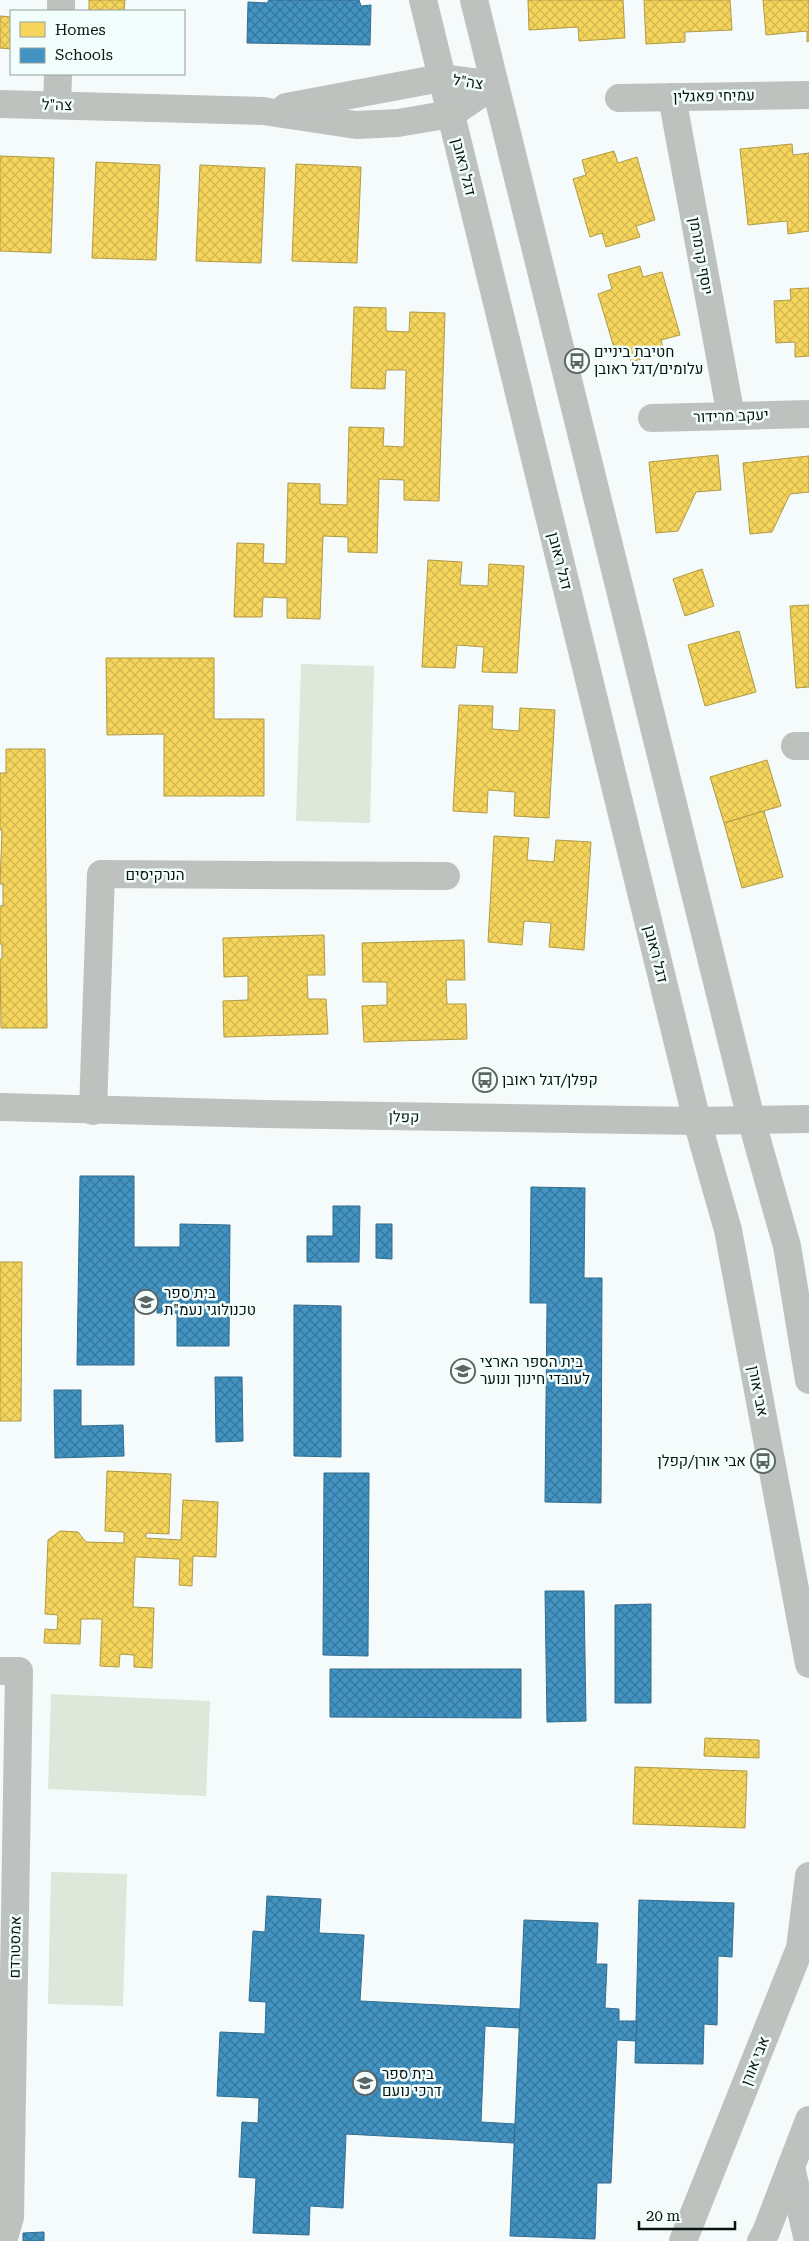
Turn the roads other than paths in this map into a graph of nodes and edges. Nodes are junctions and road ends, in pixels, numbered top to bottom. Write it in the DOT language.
graph roads {
  1 [pos="423,0"];
  2 [pos="474,0"];
  3 [pos="58,75"];
  4 [pos="441,78"];
  5 [pos="494,86"];
  6 [pos="809,95"];
  7 [pos="672,97"];
  8 [pos="619,98"];
  9 [pos="0,104"];
  10 [pos="57,105"];
  11 [pos="263,111"];
  12 [pos="450,114"];
  13 [pos="809,414"];
  14 [pos="730,416"];
  15 [pos="652,418"];
  16 [pos="446,876"];
  17 [pos="0,1107"];
  18 [pos="93,1111"];
  19 [pos="751,1119"];
  20 [pos="809,1119"];
  21 [pos="697,1121"];
  22 [pos="809,1380"];
  23 [pos="809,1664"];
  24 [pos="0,1671"];
  25 [pos="809,1876"];
  26 [pos="809,2120"];
  27 [pos="791,2167"];
  28 [pos="2,2241"];
  29 [pos="683,2241"];
  30 [pos="760,2241"];
  31 [pos="808,2241"];
  1 -- 4 [label="street, דגל ראובן"];
  2 -- 5 [label="street"];
  3 -- 10 [label="street"];
  4 -- 5 [label="street, צה\"ל"];
  4 -- 11 [label="street, צה\"ל"];
  4 -- 12 [label="street, דגל ראובן"];
  5 -- 12 [label="street, צה\"ל"];
  5 -- 19 [label="street"];
  6 -- 7 [label="street, עמיחי פאגלין"];
  7 -- 8 [label="street, עמיחי פאגלין"];
  7 -- 14 [label="street, יוסף קרמרמן"];
  9 -- 10 [label="street, צה\"ל"];
  10 -- 11 [label="street, צה\"ל"];
  11 -- 12 [label="street, צה\"ל"];
  12 -- 21 [label="street, דגל ראובן"];
  13 -- 14 [label="street, יעקב מרידור"];
  14 -- 15 [label="street, יעקב מרידור"];
  16 -- 18 [label="street, הנרקיסים"];
  17 -- 18 [label="street, קפלן"];
  18 -- 21 [label="street, קפלן"];
  19 -- 20 [label="street, קפלן"];
  19 -- 21 [label="street, קפלן"];
  19 -- 22 [label="street"];
  21 -- 23 [label="street, אבי אורן"];
  24 -- 28 [label="street, אמסטרדם"];
  25 -- 29 [label="street, אבי אורן"];
  26 -- 27 [label="street"];
  27 -- 30 [label="street"];
  27 -- 31 [label="street"];
}
